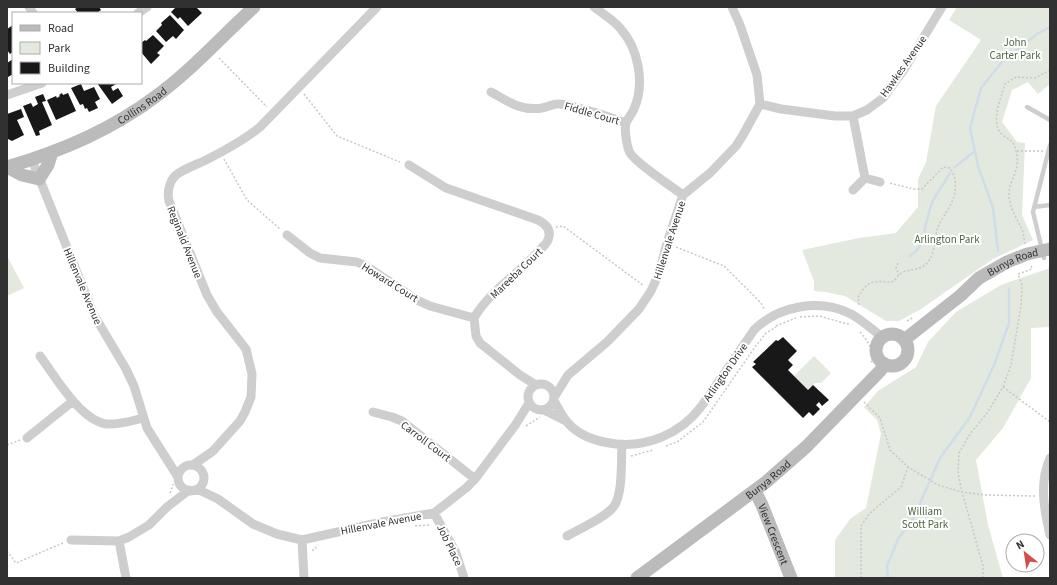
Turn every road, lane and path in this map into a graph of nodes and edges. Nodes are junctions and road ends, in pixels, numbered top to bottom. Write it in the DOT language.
graph roads {
  1 [pos="254,7"];
  2 [pos="377,7"];
  3 [pos="594,7"];
  4 [pos="732,7"];
  5 [pos="942,7"];
  6 [pos="219,58"];
  7 [pos="1050,70"];
  8 [pos="39,84"];
  9 [pos="299,88"];
  10 [pos="491,92"];
  11 [pos="7,95"];
  12 [pos="760,104"];
  13 [pos="1026,107"];
  14 [pos="274,114"];
  15 [pos="853,116"];
  16 [pos="1050,120"];
  17 [pos="626,123"];
  18 [pos="1050,145"];
  19 [pos="1049,150"];
  20 [pos="1016,151"];
  21 [pos="52,152"];
  22 [pos="220,152"];
  23 [pos="32,160"];
  24 [pos="409,165"];
  25 [pos="7,167"];
  26 [pos="865,178"];
  27 [pos="39,179"];
  28 [pos="880,182"];
  29 [pos="853,190"];
  30 [pos="683,195"];
  31 [pos="1050,205"];
  32 [pos="1034,207"];
  33 [pos="549,229"];
  34 [pos="287,235"];
  35 [pos="667,243"];
  36 [pos="1025,245"];
  37 [pos="1046,254"];
  38 [pos="898,263"];
  39 [pos="1032,269"];
  40 [pos="898,275"];
  41 [pos="651,291"];
  42 [pos="859,305"];
  43 [pos="474,318"];
  44 [pos="771,318"];
  45 [pos="852,325"];
  46 [pos="776,327"];
  47 [pos="858,329"];
  48 [pos="883,338"];
  49 [pos="904,340"];
  50 [pos="40,356"];
  51 [pos="871,364"];
  52 [pos="885,364"];
  53 [pos="520,375"];
  54 [pos="568,375"];
  55 [pos="536,384"];
  56 [pos="547,385"];
  57 [pos="1002,387"];
  58 [pos="529,391"];
  59 [pos="554,398"];
  60 [pos="73,401"];
  61 [pos="529,402"];
  62 [pos="864,402"];
  63 [pos="373,412"];
  64 [pos="541,413"];
  65 [pos="143,418"];
  66 [pos="566,421"];
  67 [pos="1050,422"];
  68 [pos="520,425"];
  69 [pos="27,438"];
  70 [pos="622,444"];
  71 [pos="7,445"];
  72 [pos="663,447"];
  73 [pos="656,449"];
  74 [pos="213,451"];
  75 [pos="162,452"];
  76 [pos="1050,458"];
  77 [pos="621,460"];
  78 [pos="193,465"];
  79 [pos="183,467"];
  80 [pos="908,467"];
  81 [pos="203,476"];
  82 [pos="475,479"];
  83 [pos="176,480"];
  84 [pos="193,490"];
  85 [pos="755,491"];
  86 [pos="962,492"];
  87 [pos="1043,497"];
  88 [pos="218,499"];
  89 [pos="169,503"];
  90 [pos="434,513"];
  91 [pos="438,522"];
  92 [pos="411,526"];
  93 [pos="1050,535"];
  94 [pos="567,536"];
  95 [pos="70,540"];
  96 [pos="302,540"];
  97 [pos="119,541"];
  98 [pos="320,543"];
  99 [pos="7,551"];
  100 [pos="302,551"];
  101 [pos="126,578"];
  102 [pos="304,578"];
  103 [pos="464,578"];
  104 [pos="637,578"];
  105 [pos="791,578"];
  106 [pos="861,578"];
  107 [pos="983,578"];
  1 -- 21 [label="street, Collins Road"];
  2 -- 9 [label="street, Reginald Avenue"];
  3 -- 17 [label="street"];
  4 -- 12 [label="street"];
  5 -- 15 [label="street, Hawkes Avenue"];
  6 -- 14 [label="path"];
  7 -- 20 [label="path"];
  8 -- 11 [label="street"];
  9 -- 14 [label="street, Reginald Avenue"];
  9 -- 24 [label="path"];
  10 -- 17 [label="street, Fiddle Court"];
  12 -- 15 [label="street, Hawkes Avenue"];
  12 -- 30 [label="street, Hillenvale Avenue"];
  13 -- 16 [label="lane"];
  14 -- 22 [label="street, Reginald Avenue"];
  15 -- 26 [label="street"];
  17 -- 30 [label="street"];
  18 -- 19 [label="lane"];
  19 -- 20 [label="path"];
  19 -- 32 [label="lane"];
  20 -- 36 [label="path"];
  21 -- 23 [label="street, Collins Road"];
  21 -- 27 [label="street"];
  22 -- 34 [label="path"];
  22 -- 74 [label="street, Reginald Avenue"];
  23 -- 25 [label="street, Collins Road"];
  23 -- 27 [label="street, Hillenvale Avenue"];
  24 -- 33 [label="street"];
  25 -- 27 [label="street"];
  26 -- 28 [label="street"];
  26 -- 29 [label="street"];
  27 -- 65 [label="street, Hillenvale Avenue"];
  28 -- 40 [label="path"];
  30 -- 35 [label="street, Hillenvale Avenue"];
  31 -- 32 [label="lane"];
  32 -- 37 [label="lane"];
  33 -- 41 [label="path"];
  33 -- 43 [label="street, Mareeba Court"];
  34 -- 43 [label="street, Howard Court"];
  35 -- 41 [label="street, Hillenvale Avenue"];
  35 -- 44 [label="path"];
  37 -- 49 [label="street, Bunya Road"];
  38 -- 40 [label="path"];
  39 -- 57 [label="path"];
  40 -- 42 [label="path"];
  41 -- 54 [label="street, Hillenvale Avenue"];
  43 -- 53 [label="street"];
  44 -- 46 [label="path"];
  44 -- 48 [label="street, Arlington Drive"];
  44 -- 70 [label="street, Arlington Drive"];
  45 -- 46 [label="path"];
  46 -- 72 [label="path"];
  47 -- 51 [label="path"];
  48 -- 49 [label="street"];
  48 -- 52 [label="street"];
  49 -- 52 [label="street"];
  50 -- 60 [label="street"];
  52 -- 85 [label="street, Bunya Road"];
  53 -- 55 [label="street"];
  53 -- 58 [label="street"];
  54 -- 56 [label="street, Hillenvale Avenue"];
  54 -- 59 [label="street, Hillenvale Avenue"];
  55 -- 56 [label="street"];
  55 -- 58 [label="street"];
  56 -- 59 [label="street"];
  57 -- 67 [label="path"];
  57 -- 86 [label="path"];
  58 -- 61 [label="street"];
  59 -- 64 [label="street"];
  59 -- 66 [label="street, Arlington Drive"];
  60 -- 65 [label="street"];
  60 -- 69 [label="street"];
  61 -- 64 [label="street"];
  61 -- 68 [label="street, Hillenvale Avenue"];
  62 -- 80 [label="path"];
  63 -- 82 [label="street, Carroll Court"];
  64 -- 66 [label="street, Arlington Drive"];
  64 -- 68 [label="street, Hillenvale Avenue"];
  64 -- 68 [label="path"];
  65 -- 75 [label="street, Hillenvale Avenue"];
  66 -- 70 [label="street, Arlington Drive"];
  68 -- 82 [label="street, Hillenvale Avenue"];
  69 -- 71 [label="path"];
  70 -- 77 [label="street"];
  73 -- 77 [label="path"];
  74 -- 78 [label="street, Reginald Avenue"];
  74 -- 81 [label="street, Reginald Avenue"];
  75 -- 79 [label="street, Hillenvale Avenue"];
  75 -- 83 [label="street, Hillenvale Avenue"];
  76 -- 87 [label="street"];
  77 -- 94 [label="street"];
  78 -- 79 [label="street"];
  78 -- 81 [label="street"];
  79 -- 83 [label="street"];
  80 -- 86 [label="path"];
  80 -- 106 [label="path"];
  81 -- 84 [label="street"];
  81 -- 88 [label="street, Hillenvale Avenue"];
  82 -- 90 [label="street, Hillenvale Avenue"];
  83 -- 84 [label="street"];
  83 -- 89 [label="street"];
  83 -- 89 [label="path"];
  84 -- 88 [label="street, Hillenvale Avenue"];
  84 -- 89 [label="street"];
  85 -- 104 [label="street, Bunya Road"];
  85 -- 105 [label="street, View Crescent"];
  86 -- 87 [label="path"];
  86 -- 107 [label="path"];
  87 -- 93 [label="street"];
  88 -- 96 [label="street, Hillenvale Avenue"];
  89 -- 97 [label="street"];
  90 -- 91 [label="street, Job Place"];
  90 -- 96 [label="street, Hillenvale Avenue"];
  91 -- 92 [label="path"];
  91 -- 103 [label="street, Job Place"];
  95 -- 97 [label="street"];
  95 -- 99 [label="path"];
  96 -- 100 [label="street"];
  97 -- 101 [label="street"];
  98 -- 100 [label="path"];
  100 -- 102 [label="street"];
}
